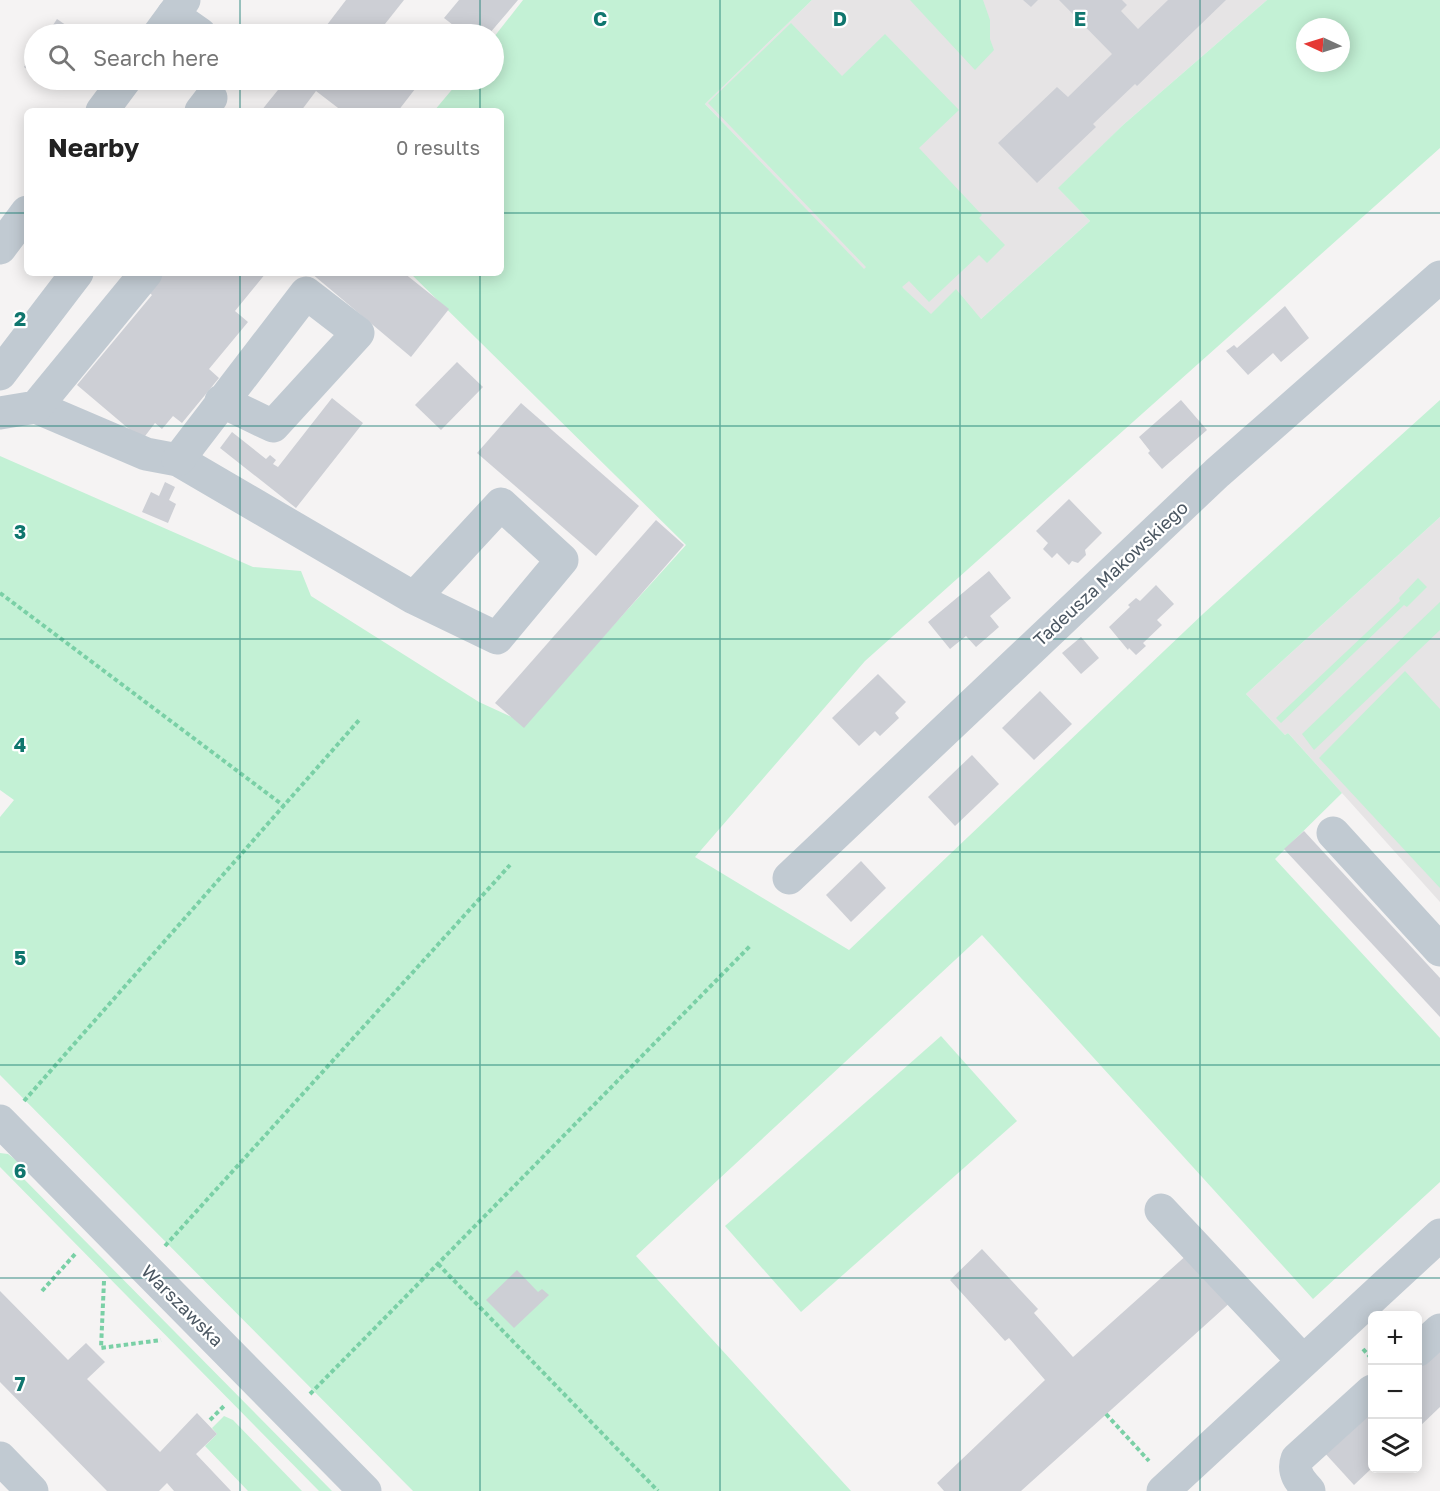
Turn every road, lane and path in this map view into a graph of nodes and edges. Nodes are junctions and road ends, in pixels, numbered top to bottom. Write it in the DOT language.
graph roads {
  1 [pos="118,90"];
  2 [pos="104,108"];
  3 [pos="24,216"];
  4 [pos="0,248"];
  5 [pos="75,276"];
  6 [pos="144,276"];
  7 [pos="1440,277"];
  8 [pos="0,374"];
  9 [pos="221,401"];
  10 [pos="36,406"];
  11 [pos="0,413"];
  12 [pos="178,460"];
  13 [pos="0,593"];
  14 [pos="414,598"];
  15 [pos="360,719"];
  16 [pos="284,806"];
  17 [pos="1333,833"];
  18 [pos="510,865"];
  19 [pos="789,878"];
  20 [pos="751,945"];
  21 [pos="1440,950"];
  22 [pos="10,1114"];
  23 [pos="1161,1210"];
  24 [pos="1440,1235"];
  25 [pos="161,1251"];
  26 [pos="76,1253"];
  27 [pos="438,1263"];
  28 [pos="104,1281"];
  29 [pos="42,1291"];
  30 [pos="1440,1330"];
  31 [pos="161,1340"];
  32 [pos="1358,1343"];
  33 [pos="1422,1346"];
  34 [pos="1368,1354"];
  35 [pos="1303,1361"];
  36 [pos="1368,1395"];
  37 [pos="305,1399"];
  38 [pos="225,1405"];
  39 [pos="1106,1414"];
  40 [pos="210,1420"];
  41 [pos="0,1458"];
  42 [pos="1163,1484"];
  43 [pos="32,1491"];
  44 [pos="365,1491"];
  45 [pos="658,1491"];
  46 [pos="1309,1491"];
  1 -- 2 [label="street"];
  3 -- 4 [label="street"];
  5 -- 8 [label="street"];
  6 -- 10 [label="street"];
  7 -- 19 [label="street, Tadeusza Makowskiego"];
  9 -- 12 [label="street"];
  10 -- 11 [label="street"];
  10 -- 12 [label="street"];
  12 -- 14 [label="street"];
  13 -- 16 [label="path"];
  15 -- 16 [label="path"];
  16 -- 22 [label="path"];
  17 -- 21 [label="street"];
  18 -- 25 [label="path"];
  20 -- 27 [label="path"];
  22 -- 44 [label="street, Warszawska"];
  23 -- 35 [label="street"];
  24 -- 35 [label="street"];
  26 -- 29 [label="path"];
  27 -- 37 [label="path"];
  27 -- 45 [label="path"];
  28 -- 31 [label="path"];
  30 -- 33 [label="street"];
  32 -- 34 [label="path"];
  35 -- 42 [label="street"];
  36 -- 46 [label="street"];
  38 -- 40 [label="path"];
  39 -- 42 [label="path"];
  41 -- 43 [label="street"];
}
